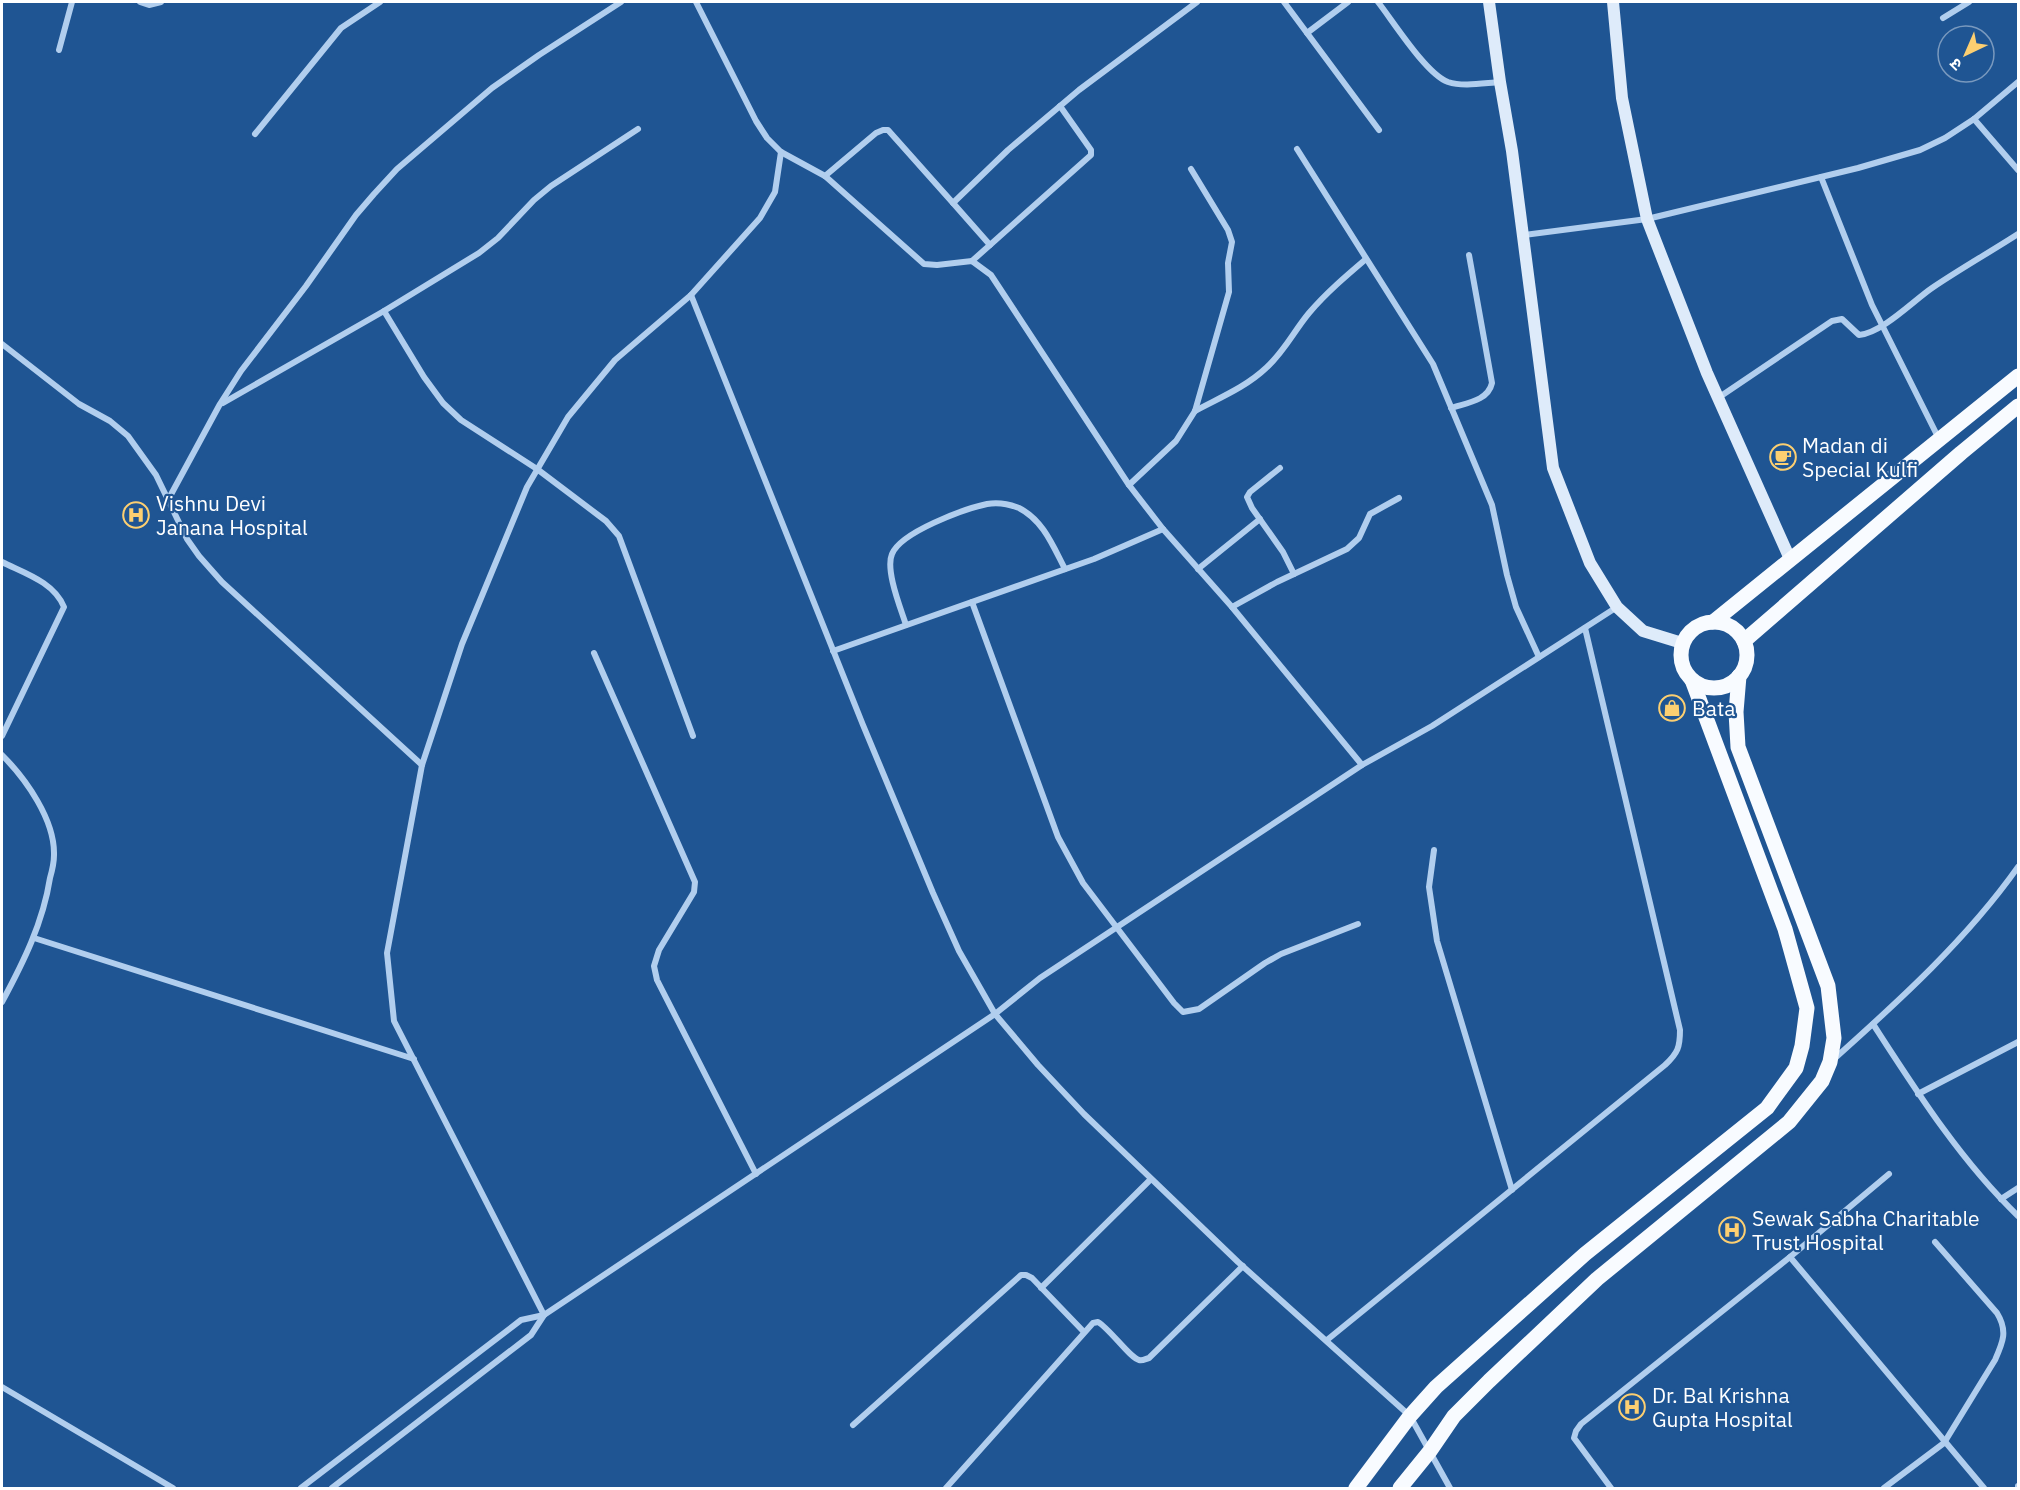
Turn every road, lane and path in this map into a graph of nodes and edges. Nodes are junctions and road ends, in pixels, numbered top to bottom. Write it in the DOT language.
graph roads {
  1 [pos="72,2"];
  2 [pos="140,2"];
  3 [pos="161,2"];
  4 [pos="380,2"];
  5 [pos="621,2"];
  6 [pos="696,2"];
  7 [pos="1197,2"];
  8 [pos="1284,2"];
  9 [pos="1348,2"];
  10 [pos="1378,2"];
  11 [pos="1489,2"];
  12 [pos="1613,2"];
  13 [pos="1970,2"];
  14 [pos="1943,18"];
  15 [pos="1307,33"];
  16 [pos="59,50"];
  17 [pos="1500,82"];
  18 [pos="2019,82"];
  19 [pos="1060,106"];
  20 [pos="1974,119"];
  21 [pos="638,129"];
  22 [pos="1379,130"];
  23 [pos="255,134"];
  24 [pos="1297,148"];
  25 [pos="782,152"];
  26 [pos="1191,169"];
  27 [pos="2019,170"];
  28 [pos="825,176"];
  29 [pos="1821,177"];
  30 [pos="953,203"];
  31 [pos="1647,219"];
  32 [pos="2019,234"];
  33 [pos="1524,235"];
  34 [pos="990,245"];
  35 [pos="1469,255"];
  36 [pos="1366,259"];
  37 [pos="972,261"];
  38 [pos="691,295"];
  39 [pos="384,311"];
  40 [pos="1882,325"];
  41 [pos="2,344"];
  42 [pos="2019,376"];
  43 [pos="1718,398"];
  44 [pos="220,404"];
  45 [pos="2019,406"];
  46 [pos="1451,408"];
  47 [pos="1195,411"];
  48 [pos="1940,441"];
  49 [pos="1280,468"];
  50 [pos="537,469"];
  51 [pos="1129,485"];
  52 [pos="1399,498"];
  53 [pos="168,500"];
  54 [pos="1260,519"];
  55 [pos="1162,529"];
  56 [pos="1790,559"];
  57 [pos="2,562"];
  58 [pos="1198,568"];
  59 [pos="1065,569"];
  60 [pos="1293,574"];
  61 [pos="972,602"];
  62 [pos="1232,607"];
  63 [pos="1617,608"];
  64 [pos="1713,622"];
  65 [pos="906,625"];
  66 [pos="1585,628"];
  67 [pos="1744,641"];
  68 [pos="1682,643"];
  69 [pos="833,651"];
  70 [pos="594,653"];
  71 [pos="1539,657"];
  72 [pos="1739,676"];
  73 [pos="1692,680"];
  74 [pos="2,736"];
  75 [pos="693,736"];
  76 [pos="2,755"];
  77 [pos="422,765"];
  78 [pos="1362,765"];
  79 [pos="1434,850"];
  80 [pos="2019,867"];
  81 [pos="1358,924"];
  82 [pos="1116,928"];
  83 [pos="34,938"];
  84 [pos="3,998"];
  85 [pos="995,1014"];
  86 [pos="1873,1024"];
  87 [pos="2019,1042"];
  88 [pos="414,1059"];
  89 [pos="1830,1062"];
  90 [pos="1918,1094"];
  91 [pos="756,1174"];
  92 [pos="1889,1174"];
  93 [pos="1151,1179"];
  94 [pos="2019,1188"];
  95 [pos="1512,1190"];
  96 [pos="2001,1199"];
  97 [pos="2019,1216"];
  98 [pos="1935,1242"];
  99 [pos="1790,1257"];
  100 [pos="1243,1266"];
  101 [pos="1041,1288"];
  102 [pos="544,1315"];
  103 [pos="1084,1332"];
  104 [pos="1327,1340"];
  105 [pos="2,1387"];
  106 [pos="1410,1416"];
  107 [pos="853,1425"];
  108 [pos="1944,1443"];
  109 [pos="1430,1451"];
  110 [pos="173,1488"];
  111 [pos="301,1488"];
  112 [pos="332,1488"];
  113 [pos="946,1488"];
  114 [pos="1356,1488"];
  115 [pos="1400,1488"];
  116 [pos="1450,1488"];
  117 [pos="1611,1488"];
  118 [pos="1884,1488"];
  119 [pos="1984,1488"];
  1 -- 16 [label="street"];
  2 -- 3 [label="street"];
  4 -- 23 [label="street"];
  5 -- 44 [label="street"];
  6 -- 25 [label="street"];
  7 -- 19 [label="street"];
  8 -- 15 [label="street"];
  9 -- 15 [label="street"];
  10 -- 17 [label="street"];
  11 -- 17 [label="street"];
  12 -- 31 [label="street"];
  13 -- 14 [label="street"];
  15 -- 22 [label="street"];
  17 -- 33 [label="street"];
  18 -- 20 [label="street"];
  19 -- 30 [label="street"];
  19 -- 34 [label="street"];
  20 -- 27 [label="street"];
  20 -- 29 [label="street"];
  21 -- 39 [label="street"];
  24 -- 36 [label="street"];
  25 -- 28 [label="street"];
  25 -- 38 [label="street"];
  26 -- 47 [label="street"];
  28 -- 30 [label="street"];
  28 -- 37 [label="street"];
  29 -- 31 [label="street"];
  29 -- 40 [label="street"];
  30 -- 34 [label="street"];
  31 -- 33 [label="street"];
  31 -- 43 [label="street"];
  32 -- 40 [label="street"];
  33 -- 63 [label="street"];
  34 -- 37 [label="street"];
  35 -- 46 [label="street"];
  36 -- 46 [label="street"];
  36 -- 47 [label="street"];
  37 -- 51 [label="street"];
  38 -- 50 [label="street"];
  38 -- 69 [label="street"];
  39 -- 44 [label="street"];
  39 -- 50 [label="street"];
  40 -- 43 [label="street"];
  40 -- 48 [label="street"];
  41 -- 53 [label="street"];
  42 -- 48 [label="main road"];
  43 -- 56 [label="street"];
  44 -- 53 [label="street"];
  45 -- 67 [label="main road"];
  46 -- 71 [label="street"];
  47 -- 51 [label="street"];
  48 -- 56 [label="main road"];
  49 -- 54 [label="street"];
  50 -- 75 [label="street"];
  50 -- 77 [label="street"];
  51 -- 55 [label="street"];
  52 -- 60 [label="street"];
  53 -- 77 [label="street"];
  54 -- 58 [label="street"];
  54 -- 60 [label="street"];
  55 -- 58 [label="street"];
  55 -- 59 [label="street"];
  56 -- 64 [label="main road"];
  57 -- 74 [label="street"];
  58 -- 62 [label="street"];
  59 -- 61 [label="street"];
  59 -- 65 [label="street"];
  60 -- 62 [label="street"];
  61 -- 65 [label="street"];
  61 -- 82 [label="street"];
  62 -- 78 [label="street"];
  63 -- 66 [label="street"];
  63 -- 68 [label="street"];
  64 -- 67 [label="main road"];
  64 -- 68 [label="main road"];
  65 -- 69 [label="street"];
  66 -- 71 [label="street"];
  66 -- 95 [label="street"];
  67 -- 72 [label="main road"];
  68 -- 73 [label="main road"];
  69 -- 85 [label="street"];
  70 -- 91 [label="street"];
  71 -- 78 [label="street"];
  72 -- 73 [label="main road"];
  72 -- 89 [label="main road"];
  73 -- 106 [label="main road"];
  76 -- 83 [label="street"];
  77 -- 88 [label="street"];
  78 -- 82 [label="street"];
  79 -- 95 [label="street"];
  80 -- 86 [label="street"];
  81 -- 82 [label="street"];
  82 -- 85 [label="street"];
  83 -- 84 [label="street"];
  83 -- 88 [label="street"];
  85 -- 91 [label="street"];
  85 -- 93 [label="street"];
  86 -- 89 [label="street"];
  86 -- 90 [label="street"];
  87 -- 90 [label="street"];
  88 -- 102 [label="street"];
  89 -- 109 [label="main road"];
  90 -- 96 [label="street"];
  91 -- 102 [label="street"];
  92 -- 99 [label="street"];
  93 -- 100 [label="street"];
  93 -- 101 [label="street"];
  94 -- 96 [label="street"];
  95 -- 104 [label="street"];
  96 -- 97 [label="street"];
  98 -- 108 [label="street"];
  99 -- 108 [label="street"];
  99 -- 117 [label="street"];
  100 -- 103 [label="street"];
  100 -- 104 [label="street"];
  101 -- 103 [label="street"];
  101 -- 107 [label="street"];
  102 -- 111 [label="street"];
  102 -- 112 [label="street"];
  103 -- 113 [label="street"];
  104 -- 106 [label="street"];
  105 -- 110 [label="street"];
  106 -- 109 [label="street"];
  106 -- 114 [label="main road"];
  108 -- 118 [label="street"];
  108 -- 119 [label="street"];
  109 -- 115 [label="main road"];
  109 -- 116 [label="street"];
}
